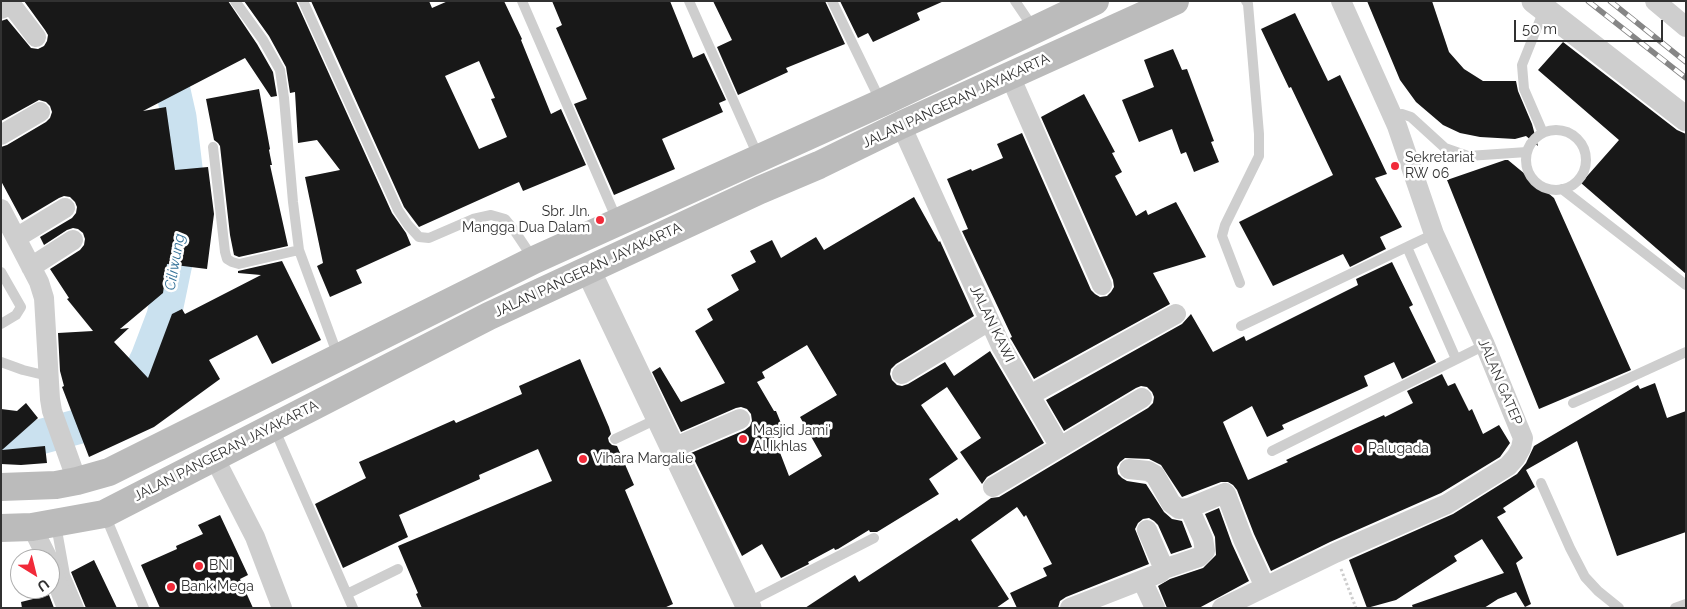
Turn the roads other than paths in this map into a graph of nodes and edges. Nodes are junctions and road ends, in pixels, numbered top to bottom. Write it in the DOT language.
graph roads {
  1 [pos="235,1"];
  2 [pos="303,1"];
  3 [pos="522,1"];
  4 [pos="689,1"];
  5 [pos="832,1"];
  6 [pos="1015,1"];
  7 [pos="1095,1"];
  8 [pos="1175,1"];
  9 [pos="1246,1"];
  10 [pos="1341,1"];
  11 [pos="1655,1"];
  12 [pos="1539,5"];
  13 [pos="1,9"];
  14 [pos="1686,27"];
  15 [pos="1035,30"];
  16 [pos="36,38"];
  17 [pos="1010,76"];
  18 [pos="881,103"];
  19 [pos="40,112"];
  20 [pos="1392,118"];
  21 [pos="1686,119"];
  22 [pos="901,125"];
  23 [pos="1543,133"];
  24 [pos="1,135"];
  25 [pos="806,137"];
  26 [pos="213,147"];
  27 [pos="1527,152"];
  28 [pos="753,161"];
  29 [pos="819,165"];
  30 [pos="1562,189"];
  31 [pos="759,191"];
  32 [pos="65,208"];
  33 [pos="1,209"];
  34 [pos="618,222"];
  35 [pos="1434,234"];
  36 [pos="16,238"];
  37 [pos="73,240"];
  38 [pos="1407,247"];
  39 [pos="299,250"];
  40 [pos="534,260"];
  41 [pos="31,266"];
  42 [pos="588,270"];
  43 [pos="1,272"];
  44 [pos="1240,284"];
  45 [pos="1102,285"];
  46 [pos="1686,285"];
  47 [pos="1176,314"];
  48 [pos="989,321"];
  49 [pos="1,324"];
  50 [pos="1241,326"];
  51 [pos="1485,345"];
  52 [pos="1686,352"];
  53 [pos="339,359"];
  54 [pos="1456,359"];
  55 [pos="1,362"];
  56 [pos="902,374"];
  57 [pos="48,376"];
  58 [pos="1030,395"];
  59 [pos="1142,398"];
  60 [pos="1573,402"];
  61 [pos="659,418"];
  62 [pos="740,419"];
  63 [pos="274,426"];
  64 [pos="616,439"];
  65 [pos="1060,447"];
  66 [pos="673,448"];
  67 [pos="1272,451"];
  68 [pos="214,457"];
  69 [pos="1129,469"];
  70 [pos="77,481"];
  71 [pos="1541,483"];
  72 [pos="1,487"];
  73 [pos="993,488"];
  74 [pos="1189,508"];
  75 [pos="104,514"];
  76 [pos="44,524"];
  77 [pos="1,528"];
  78 [pos="1147,530"];
  79 [pos="874,538"];
  80 [pos="47,549"];
  81 [pos="398,569"];
  82 [pos="1164,569"];
  83 [pos="1142,580"];
  84 [pos="1265,587"];
  85 [pos="60,590"];
  86 [pos="347,594"];
  87 [pos="1686,604"];
  88 [pos="748,606"];
  89 [pos="67,608"];
  90 [pos="78,608"];
  91 [pos="144,608"];
  92 [pos="282,608"];
  93 [pos="353,608"];
  94 [pos="1070,608"];
  95 [pos="1155,608"];
  96 [pos="1222,608"];
  97 [pos="1619,608"];
  98 [pos="1676,608"];
  1 -- 39 [label="lane"];
  2 -- 40 [label="lane"];
  3 -- 34 [label="lane"];
  4 -- 28 [label="lane"];
  5 -- 18 [label="lane"];
  6 -- 15 [label="lane"];
  7 -- 15 [label="main road"];
  8 -- 17 [label="main road, JALAN PANGERAN JAYAKARTA"];
  9 -- 44 [label="lane"];
  10 -- 20 [label="street, JALAN GATEP"];
  11 -- 14 [label="street"];
  12 -- 21 [label="street"];
  12 -- 23 [label="lane"];
  13 -- 16 [label="street"];
  15 -- 18 [label="main road"];
  17 -- 22 [label="main road, JALAN PANGERAN JAYAKARTA"];
  17 -- 45 [label="street"];
  18 -- 25 [label="main road"];
  19 -- 24 [label="street"];
  20 -- 27 [label="lane"];
  20 -- 35 [label="street, JALAN GATEP"];
  22 -- 29 [label="main road, JALAN PANGERAN JAYAKARTA"];
  22 -- 48 [label="street, JALAN KAWI"];
  23 -- 27 [label="lane"];
  23 -- 30 [label="lane"];
  25 -- 28 [label="main road"];
  25 -- 29 [label="main road"];
  26 -- 39 [label="lane"];
  27 -- 30 [label="lane"];
  28 -- 31 [label="main road"];
  28 -- 34 [label="main road"];
  29 -- 31 [label="main road, JALAN PANGERAN JAYAKARTA"];
  30 -- 46 [label="lane"];
  31 -- 42 [label="main road, JALAN PANGERAN JAYAKARTA"];
  32 -- 36 [label="street"];
  33 -- 36 [label="street"];
  34 -- 40 [label="main road"];
  35 -- 38 [label="lane"];
  35 -- 51 [label="street, JALAN GATEP"];
  36 -- 41 [label="street"];
  37 -- 41 [label="street"];
  38 -- 50 [label="lane"];
  38 -- 54 [label="lane"];
  39 -- 53 [label="lane"];
  40 -- 53 [label="main road"];
  41 -- 57 [label="street"];
  42 -- 61 [label="street"];
  42 -- 63 [label="main road, JALAN PANGERAN JAYAKARTA"];
  43 -- 49 [label="lane"];
  47 -- 58 [label="street"];
  48 -- 56 [label="street"];
  48 -- 58 [label="street, JALAN KAWI"];
  51 -- 54 [label="lane"];
  51 -- 84 [label="street, JALAN GATEP"];
  52 -- 60 [label="lane"];
  53 -- 70 [label="main road"];
  54 -- 67 [label="lane"];
  55 -- 57 [label="lane"];
  57 -- 70 [label="street"];
  58 -- 65 [label="street, JALAN KAWI"];
  59 -- 65 [label="street"];
  61 -- 64 [label="lane"];
  61 -- 66 [label="street"];
  62 -- 66 [label="street"];
  63 -- 68 [label="main road, JALAN PANGERAN JAYAKARTA"];
  63 -- 86 [label="lane"];
  65 -- 73 [label="street"];
  66 -- 88 [label="street"];
  68 -- 75 [label="main road, JALAN PANGERAN JAYAKARTA"];
  68 -- 92 [label="street"];
  69 -- 74 [label="street"];
  70 -- 72 [label="main road"];
  71 -- 97 [label="lane"];
  74 -- 82 [label="street"];
  74 -- 84 [label="street"];
  75 -- 76 [label="main road, JALAN PANGERAN JAYAKARTA"];
  75 -- 91 [label="lane"];
  76 -- 77 [label="main road, JALAN PANGERAN JAYAKARTA"];
  76 -- 80 [label="street"];
  76 -- 90 [label="lane"];
  78 -- 82 [label="street"];
  79 -- 88 [label="lane"];
  81 -- 86 [label="lane"];
  82 -- 83 [label="street"];
  83 -- 94 [label="street"];
  83 -- 95 [label="street"];
  84 -- 96 [label="street, JALAN GATEP"];
  85 -- 89 [label="street"];
  86 -- 93 [label="lane"];
  87 -- 98 [label="lane"];
}
